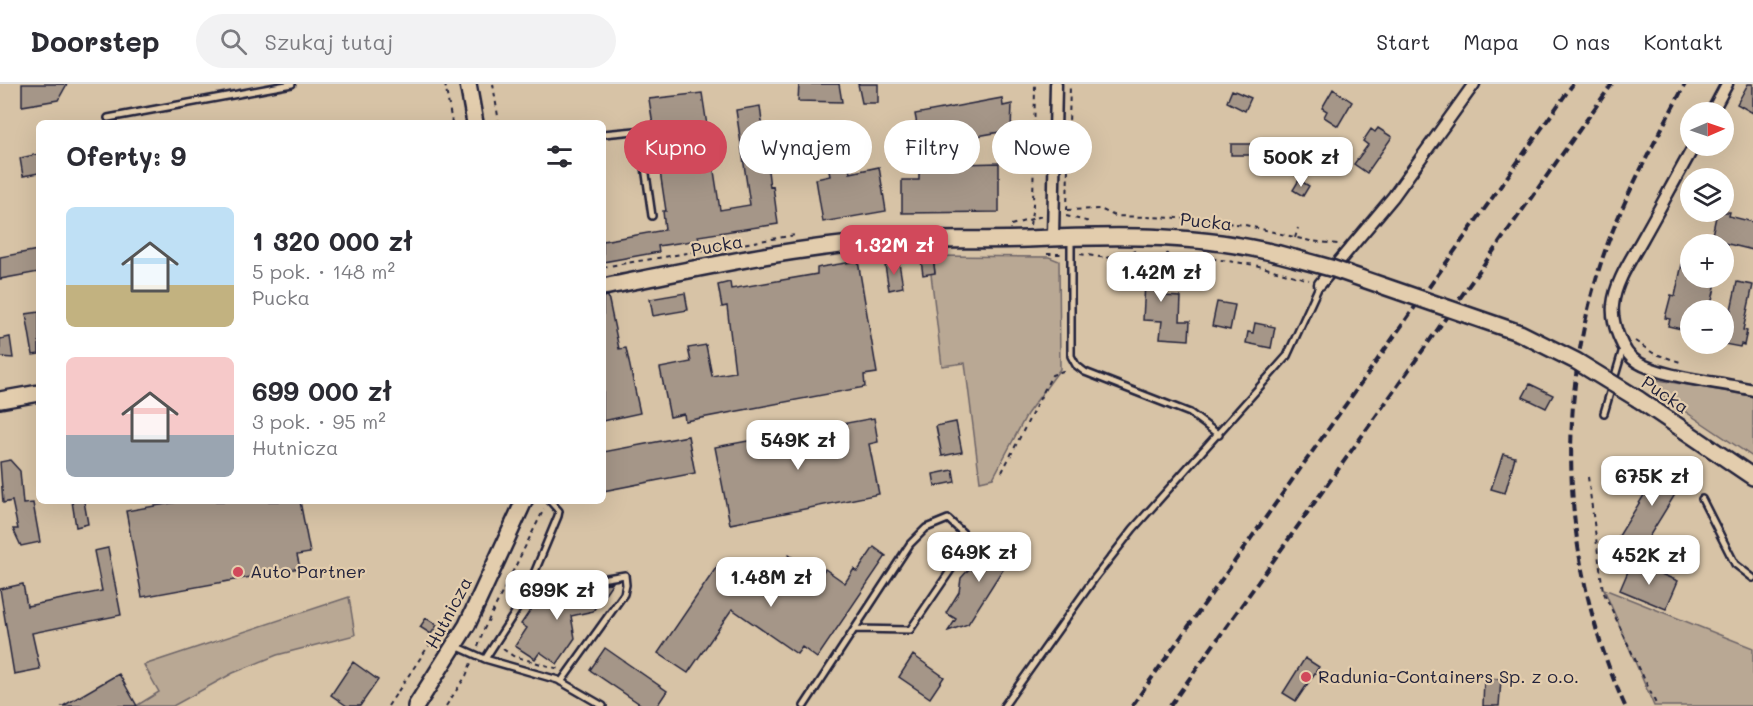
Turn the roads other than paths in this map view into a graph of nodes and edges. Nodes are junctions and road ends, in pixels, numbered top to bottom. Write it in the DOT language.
graph roads {
  1 [pos="292,84"];
  2 [pos="468,84"];
  3 [pos="1056,84"];
  4 [pos="1474,84"];
  5 [pos="1727,84"];
  6 [pos="1717,102"];
  7 [pos="108,118"];
  8 [pos="474,120"];
  9 [pos="606,134"];
  10 [pos="1689,156"];
  11 [pos="652,216"];
  12 [pos="1071,236"];
  13 [pos="1053,237"];
  14 [pos="1320,284"];
  15 [pos="606,285"];
  16 [pos="1624,346"];
  17 [pos="1753,390"];
  18 [pos="36,394"];
  19 [pos="0,400"];
  20 [pos="1604,413"];
  21 [pos="1219,435"];
  22 [pos="1753,477"];
  23 [pos="1702,499"];
  24 [pos="523,504"];
  25 [pos="553,504"];
  26 [pos="1753,578"];
  27 [pos="528,591"];
  28 [pos="855,629"];
  29 [pos="455,645"];
  30 [pos="485,660"];
  31 [pos="561,682"];
  32 [pos="416,706"];
  33 [pos="603,706"];
  34 [pos="804,706"];
  35 [pos="1004,706"];
  1 -- 7 [label="lane"];
  2 -- 8 [label="street"];
  3 -- 13 [label="street"];
  4 -- 14 [label="street"];
  5 -- 6 [label="street"];
  9 -- 11 [label="lane"];
  10 -- 16 [label="street, Pucka"];
  12 -- 13 [label="street, Pucka"];
  12 -- 21 [label="lane"];
  12 -- 22 [label="street, Pucka, bridge"];
  13 -- 15 [label="street, Pucka"];
  14 -- 21 [label="lane"];
  16 -- 17 [label="street, Pucka"];
  16 -- 20 [label="lane"];
  18 -- 19 [label="street"];
  21 -- 35 [label="lane"];
  23 -- 26 [label="lane"];
  24 -- 29 [label="street, Hutnicza"];
  25 -- 27 [label="lane"];
  27 -- 30 [label="lane"];
  27 -- 31 [label="lane"];
  28 -- 28 [label="lane"];
  28 -- 34 [label="lane"];
  29 -- 30 [label="lane"];
  29 -- 32 [label="street, Hutnicza"];
  30 -- 31 [label="lane"];
  31 -- 33 [label="lane"];
}
